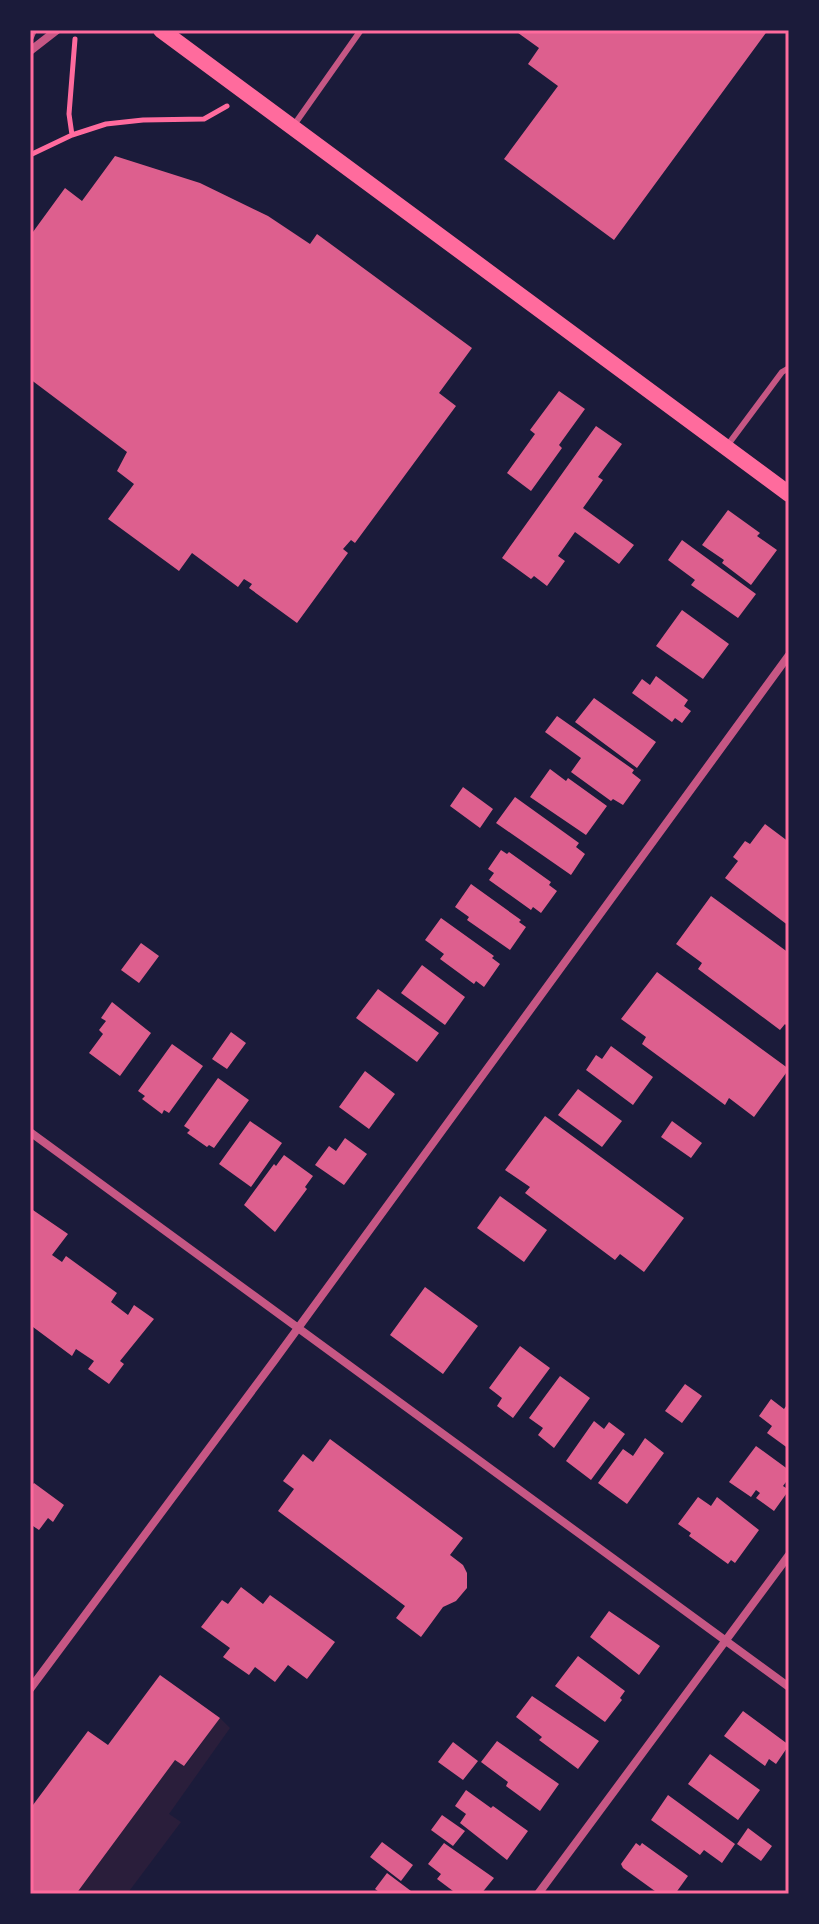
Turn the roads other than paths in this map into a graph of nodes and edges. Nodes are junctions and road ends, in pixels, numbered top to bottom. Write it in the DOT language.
graph roads {
  1 [pos="33,30"];
  2 [pos="57,30"];
  3 [pos="161,30"];
  4 [pos="361,30"];
  5 [pos="30,37"];
  6 [pos="30,51"];
  7 [pos="294,126"];
  8 [pos="789,368"];
  9 [pos="726,448"];
  10 [pos="789,494"];
  11 [pos="789,655"];
  12 [pos="30,1132"];
  13 [pos="297,1329"];
  14 [pos="789,1555"];
  15 [pos="724,1640"];
  16 [pos="789,1687"];
  17 [pos="30,1689"];
  18 [pos="538,1894"];
  1 -- 5 [label="street"];
  2 -- 6 [label="street"];
  3 -- 7 [label="main road"];
  4 -- 7 [label="lane"];
  7 -- 9 [label="main road"];
  8 -- 9 [label="lane"];
  9 -- 10 [label="main road"];
  11 -- 13 [label="street"];
  12 -- 13 [label="street"];
  13 -- 15 [label="street"];
  13 -- 17 [label="street"];
  14 -- 15 [label="street"];
  15 -- 16 [label="street"];
  15 -- 18 [label="street"];
}
